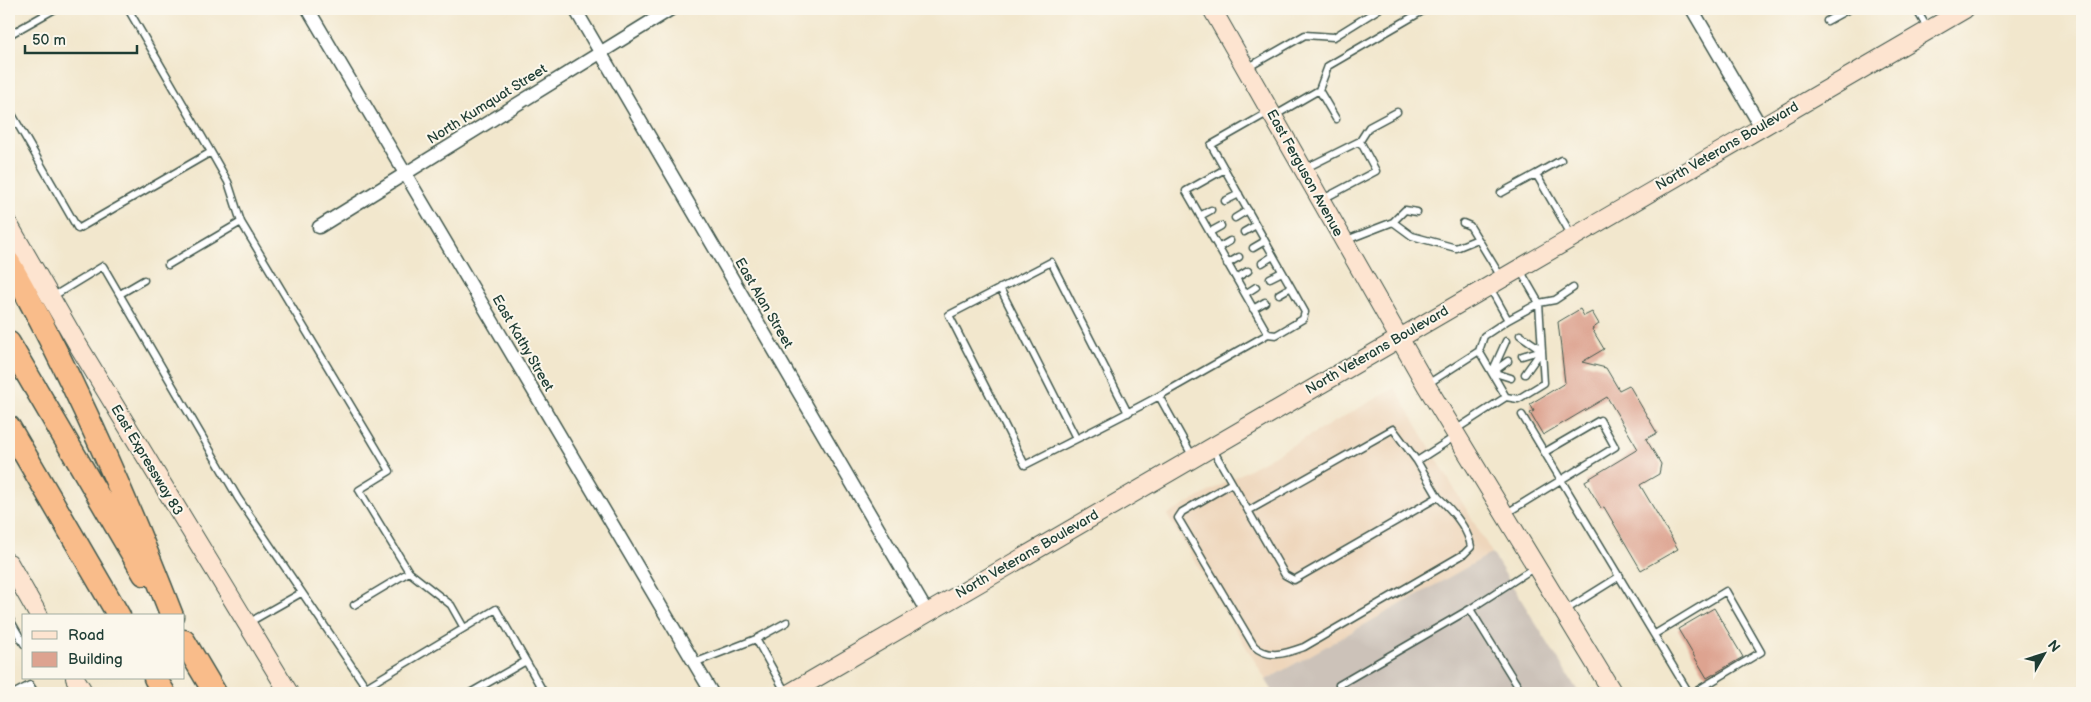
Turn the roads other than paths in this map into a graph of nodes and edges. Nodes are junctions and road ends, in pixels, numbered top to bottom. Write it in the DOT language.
graph roads {
  1 [pos="55,9"];
  2 [pos="128,9"];
  3 [pos="308,9"];
  4 [pos="575,9"];
  5 [pos="672,9"];
  6 [pos="1212,9"];
  7 [pos="1380,9"];
  8 [pos="1426,9"];
  9 [pos="1692,9"];
  10 [pos="1849,9"];
  11 [pos="1916,9"];
  12 [pos="1965,9"];
  13 [pos="1827,21"];
  14 [pos="1928,30"];
  15 [pos="9,35"];
  16 [pos="600,51"];
  17 [pos="1246,68"];
  18 [pos="1319,90"];
  19 [pos="9,109"];
  20 [pos="1397,112"];
  21 [pos="1272,114"];
  22 [pos="1336,119"];
  23 [pos="1761,126"];
  24 [pos="1360,141"];
  25 [pos="211,152"];
  26 [pos="1561,160"];
  27 [pos="1225,169"];
  28 [pos="1303,170"];
  29 [pos="405,172"];
  30 [pos="1536,174"];
  31 [pos="1502,193"];
  32 [pos="1239,194"];
  33 [pos="1320,200"];
  34 [pos="1225,202"];
  35 [pos="1211,210"];
  36 [pos="1248,210"];
  37 [pos="1417,212"];
  38 [pos="1200,216"];
  39 [pos="1235,218"];
  40 [pos="241,222"];
  41 [pos="1394,222"];
  42 [pos="1463,223"];
  43 [pos="9,224"];
  44 [pos="1256,225"];
  45 [pos="1221,226"];
  46 [pos="320,227"];
  47 [pos="1210,232"];
  48 [pos="1244,232"];
  49 [pos="1572,236"];
  50 [pos="1478,239"];
  51 [pos="1230,241"];
  52 [pos="1265,241"];
  53 [pos="1343,241"];
  54 [pos="1218,248"];
  55 [pos="1253,248"];
  56 [pos="1273,256"];
  57 [pos="1239,257"];
  58 [pos="9,263"];
  59 [pos="1262,263"];
  60 [pos="1228,264"];
  61 [pos="168,265"];
  62 [pos="1519,267"];
  63 [pos="1248,271"];
  64 [pos="1282,272"];
  65 [pos="1236,278"];
  66 [pos="1270,278"];
  67 [pos="144,280"];
  68 [pos="1495,281"];
  69 [pos="1256,287"];
  70 [pos="1291,287"];
  71 [pos="1000,288"];
  72 [pos="1573,288"];
  73 [pos="120,294"];
  74 [pos="1245,294"];
  75 [pos="1279,294"];
  76 [pos="51,298"];
  77 [pos="1265,302"];
  78 [pos="1538,304"];
  79 [pos="1253,309"];
  80 [pos="1508,320"];
  81 [pos="1268,334"];
  82 [pos="1520,335"];
  83 [pos="1399,337"];
  84 [pos="1506,341"];
  85 [pos="9,343"];
  86 [pos="1542,350"];
  87 [pos="1479,351"];
  88 [pos="1522,356"];
  89 [pos="1508,361"];
  90 [pos="1492,372"];
  91 [pos="1524,374"];
  92 [pos="1511,378"];
  93 [pos="1426,385"];
  94 [pos="1159,396"];
  95 [pos="1506,398"];
  96 [pos="1128,413"];
  97 [pos="1522,415"];
  98 [pos="9,427"];
  99 [pos="1456,433"];
  100 [pos="1076,438"];
  101 [pos="1211,447"];
  102 [pos="1545,452"];
  103 [pos="1193,457"];
  104 [pos="1417,461"];
  105 [pos="1561,479"];
  106 [pos="1232,483"];
  107 [pos="1438,497"];
  108 [pos="1248,511"];
  109 [pos="1504,514"];
  110 [pos="9,563"];
  111 [pos="1536,566"];
  112 [pos="409,572"];
  113 [pos="1620,576"];
  114 [pos="302,593"];
  115 [pos="354,605"];
  116 [pos="1470,609"];
  117 [pos="1564,611"];
  118 [pos="927,612"];
  119 [pos="38,614"];
  120 [pos="118,614"];
  121 [pos="169,614"];
  122 [pos="169,614"];
  123 [pos="9,619"];
  124 [pos="787,622"];
  125 [pos="246,624"];
  126 [pos="464,628"];
  127 [pos="1655,634"];
  128 [pos="756,639"];
  129 [pos="22,641"];
  130 [pos="185,643"];
  131 [pos="526,661"];
  132 [pos="694,663"];
  133 [pos="76,680"];
  134 [pos="156,680"];
  135 [pos="30,682"];
  136 [pos="366,687"];
  137 [pos="15,693"];
  138 [pos="35,693"];
  139 [pos="84,693"];
  140 [pos="164,693"];
  141 [pos="215,693"];
  142 [pos="289,693"];
  143 [pos="370,693"];
  144 [pos="470,693"];
  145 [pos="544,693"];
  146 [pos="712,693"];
  147 [pos="786,693"];
  148 [pos="790,693"];
  149 [pos="1343,693"];
  150 [pos="1522,693"];
  151 [pos="1613,693"];
  152 [pos="1691,693"];
  1 -- 15 [label="lane"];
  2 -- 25 [label="lane"];
  3 -- 29 [label="street, East Kathy Street"];
  4 -- 16 [label="street, East Alan Street"];
  5 -- 16 [label="street, North Kumquat Street"];
  6 -- 17 [label="main road, East Ferguson Avenue"];
  7 -- 17 [label="lane"];
  8 -- 18 [label="lane"];
  9 -- 23 [label="street"];
  10 -- 13 [label="lane"];
  11 -- 14 [label="lane"];
  12 -- 14 [label="main road, North Veterans Boulevard"];
  14 -- 23 [label="main road, North Veterans Boulevard"];
  16 -- 29 [label="street, North Kumquat Street"];
  16 -- 118 [label="street, East Alan Street"];
  17 -- 21 [label="main road, East Ferguson Avenue"];
  18 -- 21 [label="lane"];
  18 -- 22 [label="lane"];
  19 -- 25 [label="lane"];
  20 -- 24 [label="lane"];
  21 -- 27 [label="lane"];
  21 -- 28 [label="main road, East Ferguson Avenue"];
  23 -- 49 [label="main road, North Veterans Boulevard"];
  24 -- 28 [label="lane"];
  24 -- 33 [label="lane"];
  25 -- 40 [label="lane"];
  26 -- 30 [label="lane"];
  27 -- 32 [label="lane"];
  27 -- 38 [label="lane"];
  28 -- 33 [label="main road, East Ferguson Avenue"];
  29 -- 46 [label="street, North Kumquat Street"];
  29 -- 132 [label="street, East Kathy Street"];
  30 -- 31 [label="lane"];
  30 -- 49 [label="lane"];
  32 -- 34 [label="lane"];
  32 -- 36 [label="lane"];
  33 -- 53 [label="main road, East Ferguson Avenue"];
  35 -- 38 [label="lane"];
  36 -- 39 [label="lane"];
  36 -- 44 [label="lane"];
  37 -- 41 [label="lane"];
  38 -- 47 [label="lane"];
  40 -- 61 [label="lane"];
  40 -- 112 [label="lane"];
  41 -- 50 [label="lane"];
  41 -- 53 [label="lane"];
  42 -- 50 [label="lane"];
  43 -- 76 [label="main road, East Expressway 83"];
  44 -- 48 [label="lane"];
  44 -- 52 [label="lane"];
  45 -- 47 [label="lane"];
  47 -- 54 [label="lane"];
  49 -- 62 [label="main road, North Veterans Boulevard"];
  50 -- 68 [label="lane"];
  51 -- 54 [label="lane"];
  52 -- 55 [label="lane"];
  52 -- 56 [label="lane"];
  53 -- 83 [label="main road, East Ferguson Avenue"];
  54 -- 60 [label="lane"];
  56 -- 59 [label="lane"];
  56 -- 64 [label="lane"];
  57 -- 60 [label="lane"];
  58 -- 121 [label="highway"];
  60 -- 65 [label="lane"];
  62 -- 68 [label="main road, North Veterans Boulevard"];
  62 -- 78 [label="lane"];
  63 -- 65 [label="lane"];
  64 -- 66 [label="lane"];
  64 -- 70 [label="lane"];
  65 -- 74 [label="lane"];
  67 -- 73 [label="lane"];
  68 -- 80 [label="lane"];
  68 -- 83 [label="main road, North Veterans Boulevard"];
  69 -- 74 [label="lane"];
  70 -- 75 [label="lane"];
  70 -- 81 [label="lane"];
  71 -- 96 [label="lane"];
  71 -- 100 [label="lane"];
  71 -- 100 [label="lane"];
  72 -- 78 [label="lane"];
  73 -- 76 [label="lane"];
  73 -- 114 [label="lane"];
  74 -- 79 [label="lane"];
  76 -- 125 [label="main road, East Expressway 83"];
  77 -- 79 [label="lane"];
  78 -- 80 [label="lane"];
  78 -- 86 [label="lane"];
  79 -- 81 [label="lane"];
  80 -- 87 [label="lane"];
  81 -- 94 [label="lane"];
  82 -- 86 [label="lane"];
  83 -- 93 [label="main road, East Ferguson Avenue"];
  83 -- 101 [label="main road, North Veterans Boulevard"];
  84 -- 90 [label="lane"];
  85 -- 122 [label="highway"];
  86 -- 88 [label="lane"];
  86 -- 91 [label="lane"];
  86 -- 95 [label="lane"];
  87 -- 90 [label="lane"];
  87 -- 93 [label="lane"];
  89 -- 90 [label="lane"];
  90 -- 92 [label="lane"];
  90 -- 95 [label="lane"];
  93 -- 99 [label="main road, East Ferguson Avenue"];
  94 -- 96 [label="lane"];
  94 -- 103 [label="lane"];
  95 -- 99 [label="lane"];
  96 -- 100 [label="lane"];
  97 -- 102 [label="lane"];
  98 -- 120 [label="highway"];
  99 -- 104 [label="lane"];
  99 -- 109 [label="main road, East Ferguson Avenue"];
  101 -- 103 [label="main road, North Veterans Boulevard"];
  101 -- 106 [label="lane"];
  102 -- 105 [label="lane"];
  102 -- 105 [label="lane"];
  103 -- 118 [label="main road, North Veterans Boulevard"];
  104 -- 107 [label="lane"];
  104 -- 108 [label="lane"];
  105 -- 109 [label="lane"];
  105 -- 113 [label="lane"];
  106 -- 107 [label="lane"];
  106 -- 108 [label="lane"];
  107 -- 108 [label="lane"];
  109 -- 111 [label="main road, East Ferguson Avenue"];
  110 -- 119 [label="main road"];
  111 -- 116 [label="lane"];
  111 -- 117 [label="main road, East Ferguson Avenue"];
  112 -- 115 [label="lane"];
  112 -- 126 [label="lane"];
  113 -- 117 [label="lane"];
  113 -- 127 [label="lane"];
  114 -- 125 [label="lane"];
  114 -- 136 [label="lane"];
  116 -- 149 [label="lane"];
  116 -- 150 [label="lane"];
  117 -- 151 [label="main road, East Ferguson Avenue"];
  118 -- 148 [label="main road, North Veterans Boulevard"];
  123 -- 129 [label="lane"];
  124 -- 128 [label="lane"];
  125 -- 142 [label="main road, East Expressway 83"];
  126 -- 131 [label="lane"];
  126 -- 136 [label="lane"];
  127 -- 152 [label="lane"];
  127 -- 152 [label="lane"];
  128 -- 132 [label="lane"];
  128 -- 147 [label="lane"];
  130 -- 141 [label="highway"];
  131 -- 144 [label="lane"];
  131 -- 145 [label="lane"];
  132 -- 146 [label="street, East Kathy Street"];
  133 -- 139 [label="main road"];
  134 -- 140 [label="highway"];
  135 -- 137 [label="lane"];
  135 -- 138 [label="lane"];
  136 -- 143 [label="lane"];
}
